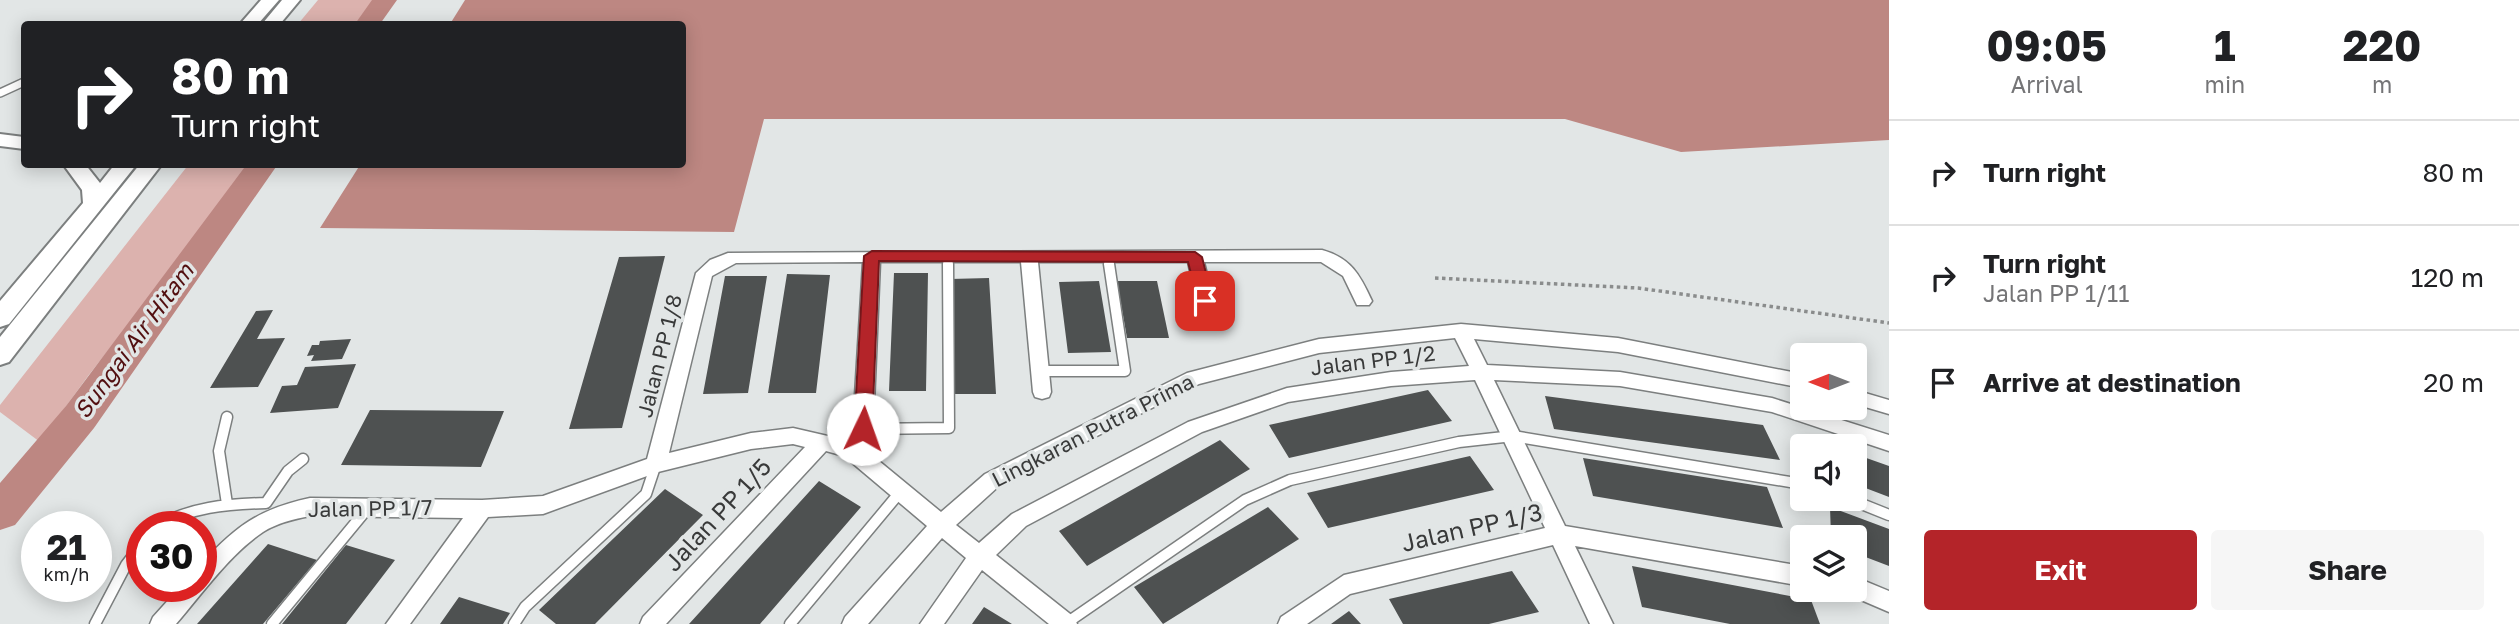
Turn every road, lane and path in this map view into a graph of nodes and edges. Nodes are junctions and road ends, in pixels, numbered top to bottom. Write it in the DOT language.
graph roads {
  1 [pos="270,0"];
  2 [pos="291,0"];
  3 [pos="252,21"];
  4 [pos="274,21"];
  5 [pos="21,83"];
  6 [pos="0,93"];
  7 [pos="0,140"];
  8 [pos="21,143"];
  9 [pos="0,157"];
  10 [pos="21,159"];
  11 [pos="76,168"];
  12 [pos="124,168"];
  13 [pos="149,168"];
  14 [pos="94,204"];
  15 [pos="872,256"];
  16 [pos="948,256"];
  17 [pos="1030,257"];
  18 [pos="1108,257"];
  19 [pos="1195,257"];
  20 [pos="1434,278"];
  21 [pos="1363,301"];
  22 [pos="0,318"];
  23 [pos="1210,323"];
  24 [pos="1889,323"];
  25 [pos="1461,331"];
  26 [pos="0,355"];
  27 [pos="1040,371"];
  28 [pos="1482,372"];
  29 [pos="1790,379"];
  30 [pos="1042,392"];
  31 [pos="1867,401"];
  32 [pos="1889,407"];
  33 [pos="227,417"];
  34 [pos="863,429"];
  35 [pos="1513,436"];
  36 [pos="823,442"];
  37 [pos="1889,443"];
  38 [pos="850,449"];
  39 [pos="303,459"];
  40 [pos="656,464"];
  41 [pos="1790,482"];
  42 [pos="902,491"];
  43 [pos="227,504"];
  44 [pos="1867,506"];
  45 [pos="368,507"];
  46 [pos="482,509"];
  47 [pos="185,511"];
  48 [pos="1889,515"];
  49 [pos="941,525"];
  50 [pos="1561,534"];
  51 [pos="980,556"];
  52 [pos="217,562"];
  53 [pos="126,565"];
  54 [pos="1790,574"];
  55 [pos="1867,592"];
  56 [pos="1889,601"];
  57 [pos="181,602"];
  58 [pos="95,624"];
  59 [pos="161,624"];
  60 [pos="272,624"];
  61 [pos="397,624"];
  62 [pos="514,624"];
  63 [pos="652,624"];
  64 [pos="790,624"];
  65 [pos="853,624"];
  66 [pos="931,624"];
  67 [pos="1066,624"];
  68 [pos="1289,624"];
  69 [pos="1602,624"];
  1 -- 3 [label="main road"];
  2 -- 4 [label="main road"];
  5 -- 6 [label="lane"];
  7 -- 8 [label="main road"];
  9 -- 10 [label="main road"];
  11 -- 14 [label="main road"];
  12 -- 14 [label="main road"];
  13 -- 26 [label="main road"];
  14 -- 22 [label="main road"];
  15 -- 16 [label="street"];
  15 -- 34 [label="street"];
  15 -- 40 [label="street, Jalan PP 1/8"];
  16 -- 17 [label="street"];
  16 -- 34 [label="lane"];
  17 -- 18 [label="street"];
  17 -- 27 [label="street"];
  18 -- 19 [label="street"];
  18 -- 27 [label="lane"];
  19 -- 21 [label="street"];
  19 -- 23 [label="street"];
  20 -- 24 [label="path"];
  25 -- 28 [label="street"];
  25 -- 29 [label="street, Lingkaran Putra Prima"];
  25 -- 49 [label="street, Lingkaran Putra Prima"];
  27 -- 30 [label="street"];
  28 -- 35 [label="street"];
  28 -- 37 [label="street, Jalan PP 1/2"];
  28 -- 51 [label="street, Jalan PP 1/2"];
  31 -- 32 [label="street"];
  33 -- 43 [label="lane"];
  34 -- 38 [label="street"];
  35 -- 41 [label="lane"];
  35 -- 50 [label="street"];
  35 -- 67 [label="lane"];
  36 -- 38 [label="street, Jalan PP 1/7"];
  36 -- 40 [label="street, Jalan PP 1/7"];
  36 -- 63 [label="street, Jalan PP 1/5"];
  38 -- 42 [label="street"];
  39 -- 43 [label="lane"];
  40 -- 46 [label="street, Jalan PP 1/7"];
  40 -- 62 [label="lane"];
  42 -- 49 [label="street"];
  42 -- 64 [label="lane"];
  43 -- 47 [label="lane"];
  44 -- 48 [label="lane"];
  45 -- 46 [label="street, Jalan PP 1/7"];
  45 -- 52 [label="street, Jalan PP 1/7"];
  45 -- 60 [label="lane"];
  46 -- 61 [label="street"];
  49 -- 51 [label="street"];
  49 -- 65 [label="street, Lingkaran Putra Prima"];
  50 -- 54 [label="street, Jalan PP 1/3"];
  50 -- 68 [label="street, Jalan PP 1/3"];
  50 -- 69 [label="street"];
  51 -- 66 [label="street, Jalan PP 1/2"];
  51 -- 67 [label="street"];
  53 -- 58 [label="lane"];
  55 -- 56 [label="street"];
  57 -- 59 [label="street"];
}
